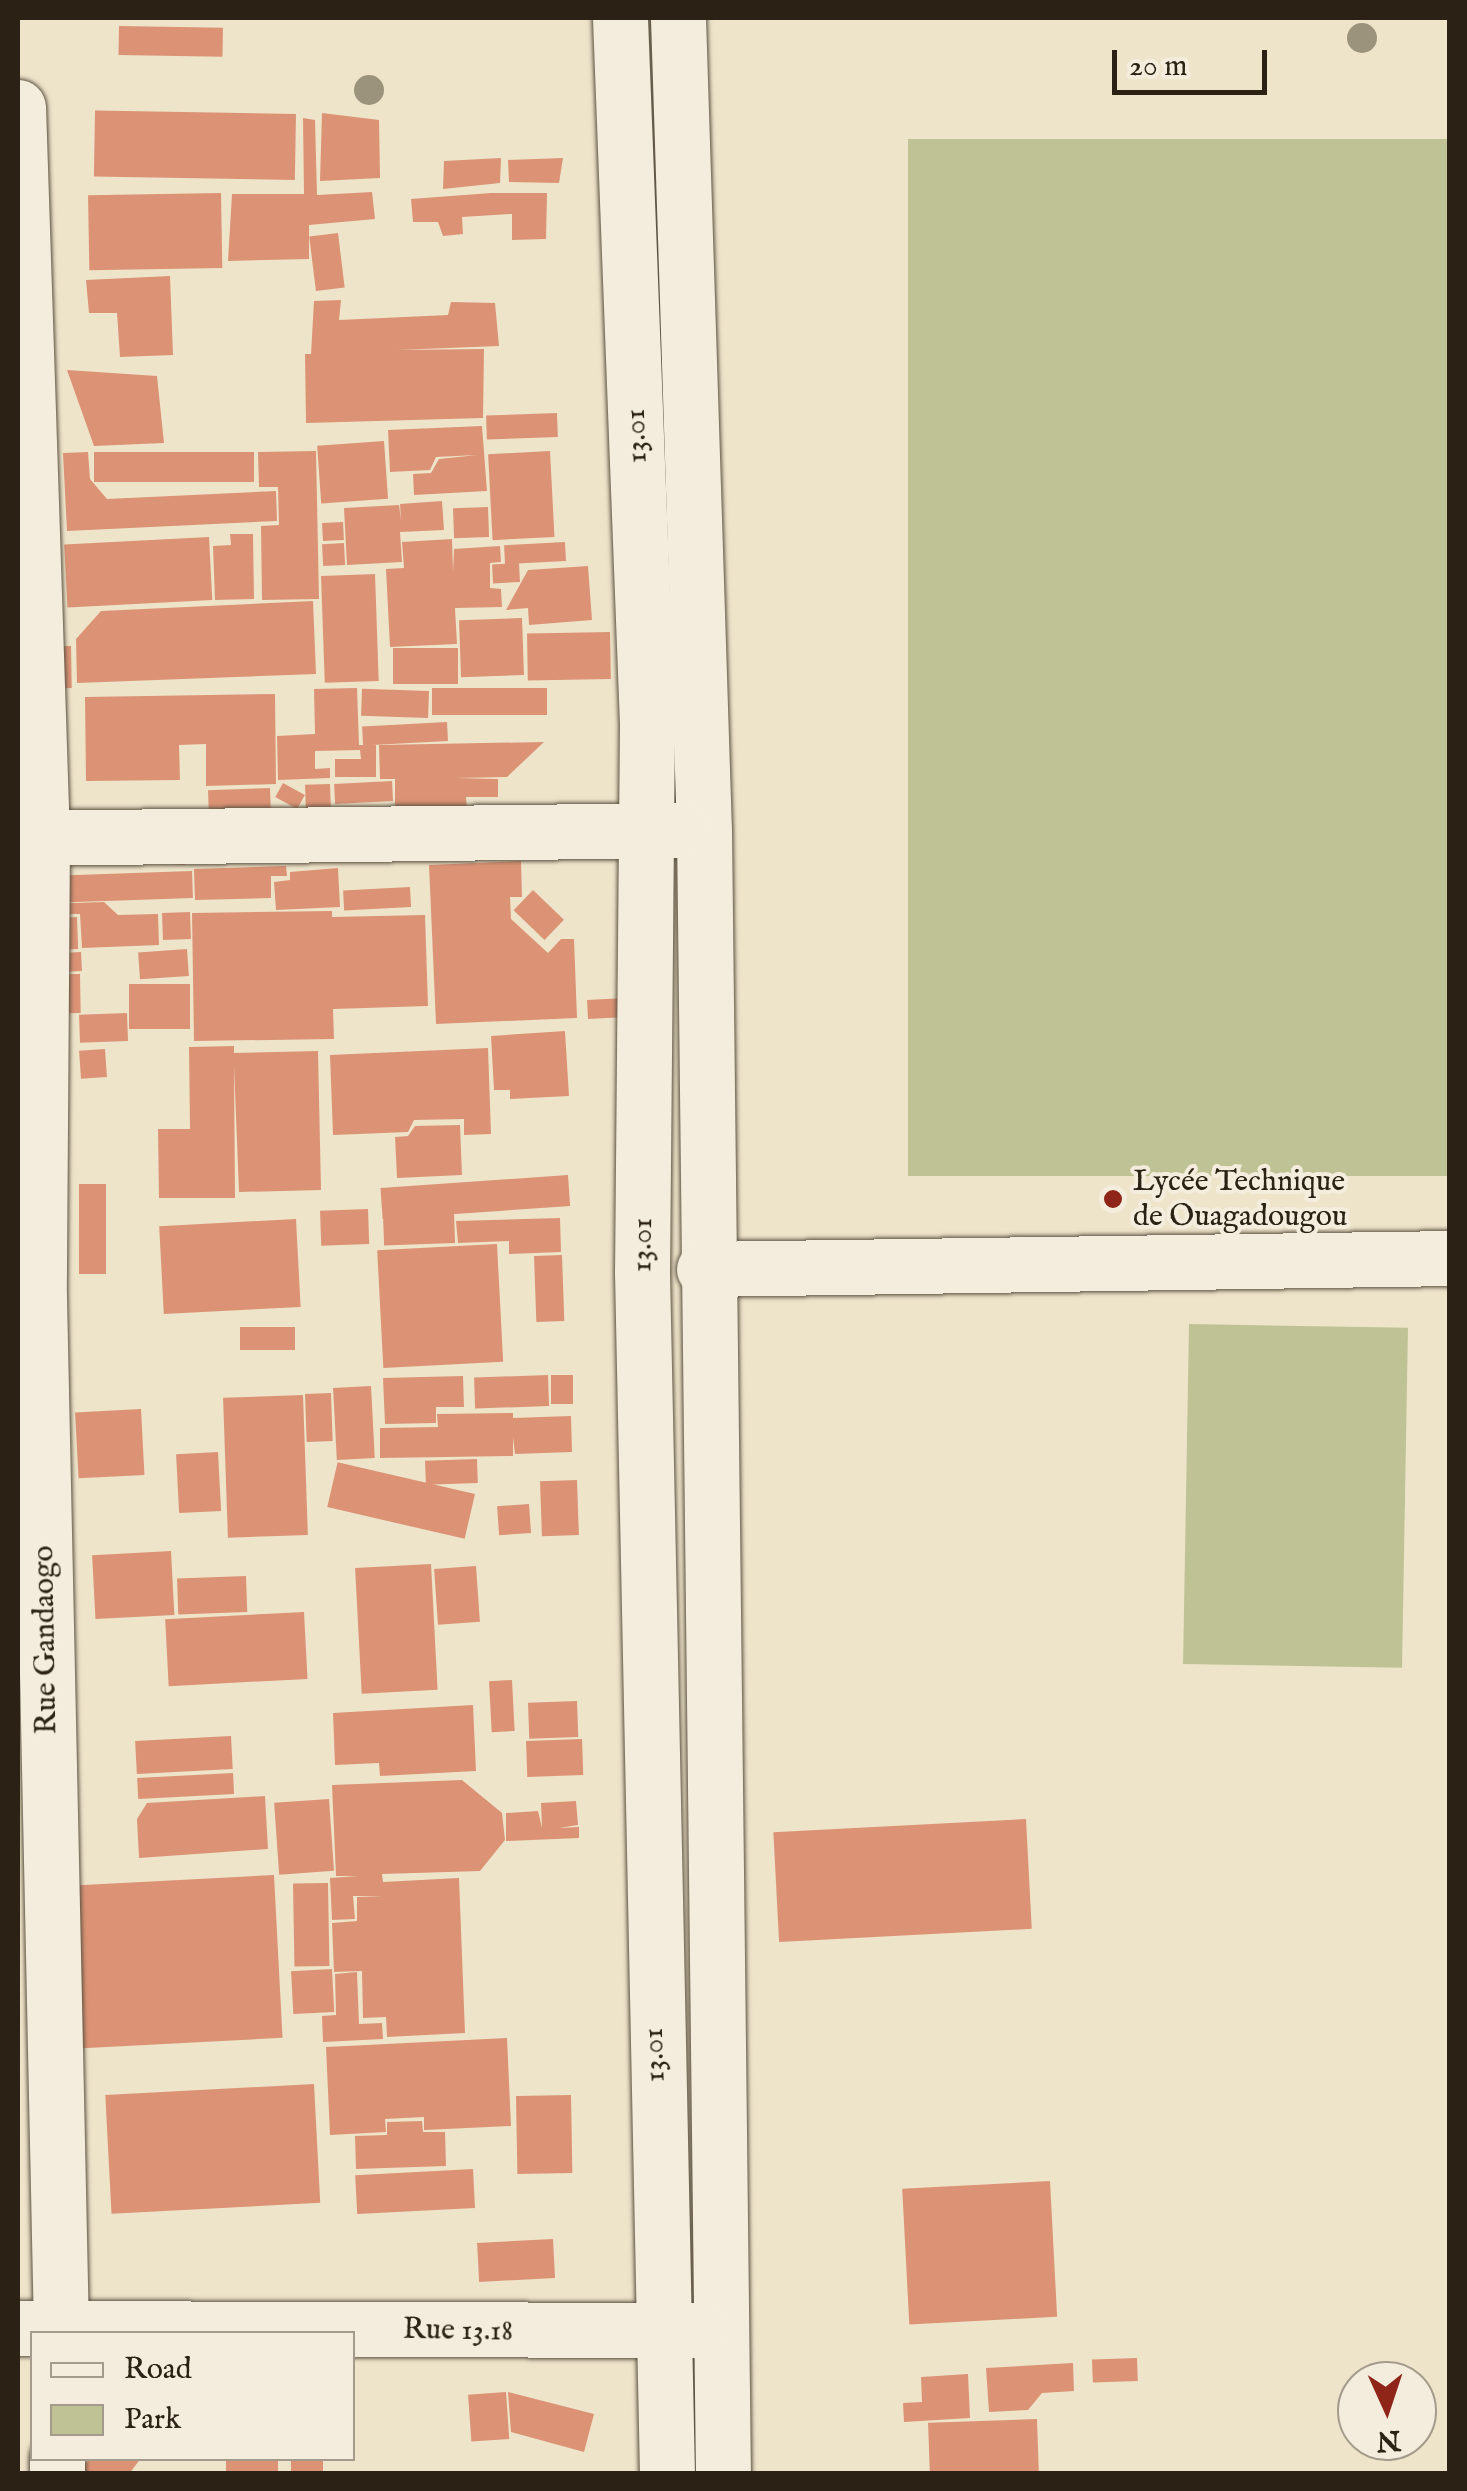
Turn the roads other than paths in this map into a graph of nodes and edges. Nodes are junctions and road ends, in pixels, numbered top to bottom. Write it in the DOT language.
graph roads {
  1 [pos="620,18"];
  2 [pos="678,18"];
  3 [pos="18,108"];
  4 [pos="644,830"];
  5 [pos="704,830"];
  6 [pos="30,838"];
  7 [pos="1450,1258"];
  8 [pos="704,1269"];
  9 [pos="28,1297"];
  10 [pos="34,1792"];
  11 [pos="719,2329"];
  12 [pos="46,2330"];
  13 [pos="253,2331"];
  14 [pos="355,2331"];
  15 [pos="666,2333"];
  16 [pos="667,2474"];
  17 [pos="724,2474"];
  1 -- 4 [label="street, 13.01"];
  2 -- 5 [label="street, 13.01"];
  3 -- 6 [label="street, Rue Gandaogo"];
  4 -- 5 [label="street"];
  4 -- 6 [label="street"];
  4 -- 15 [label="street, 13.01"];
  5 -- 8 [label="street, 13.01"];
  6 -- 9 [label="street, Rue Gandaogo"];
  7 -- 8 [label="street"];
  8 -- 11 [label="street, 13.01"];
  9 -- 10 [label="street, Rue Gandaogo"];
  10 -- 12 [label="street, Rue Gandaogo"];
  11 -- 15 [label="street, Rue 13.18"];
  11 -- 17 [label="street, 13.01"];
  12 -- 13 [label="street, Rue 13.18"];
  14 -- 15 [label="street, Rue 13.18"];
  15 -- 16 [label="street, 13.01"];
}
